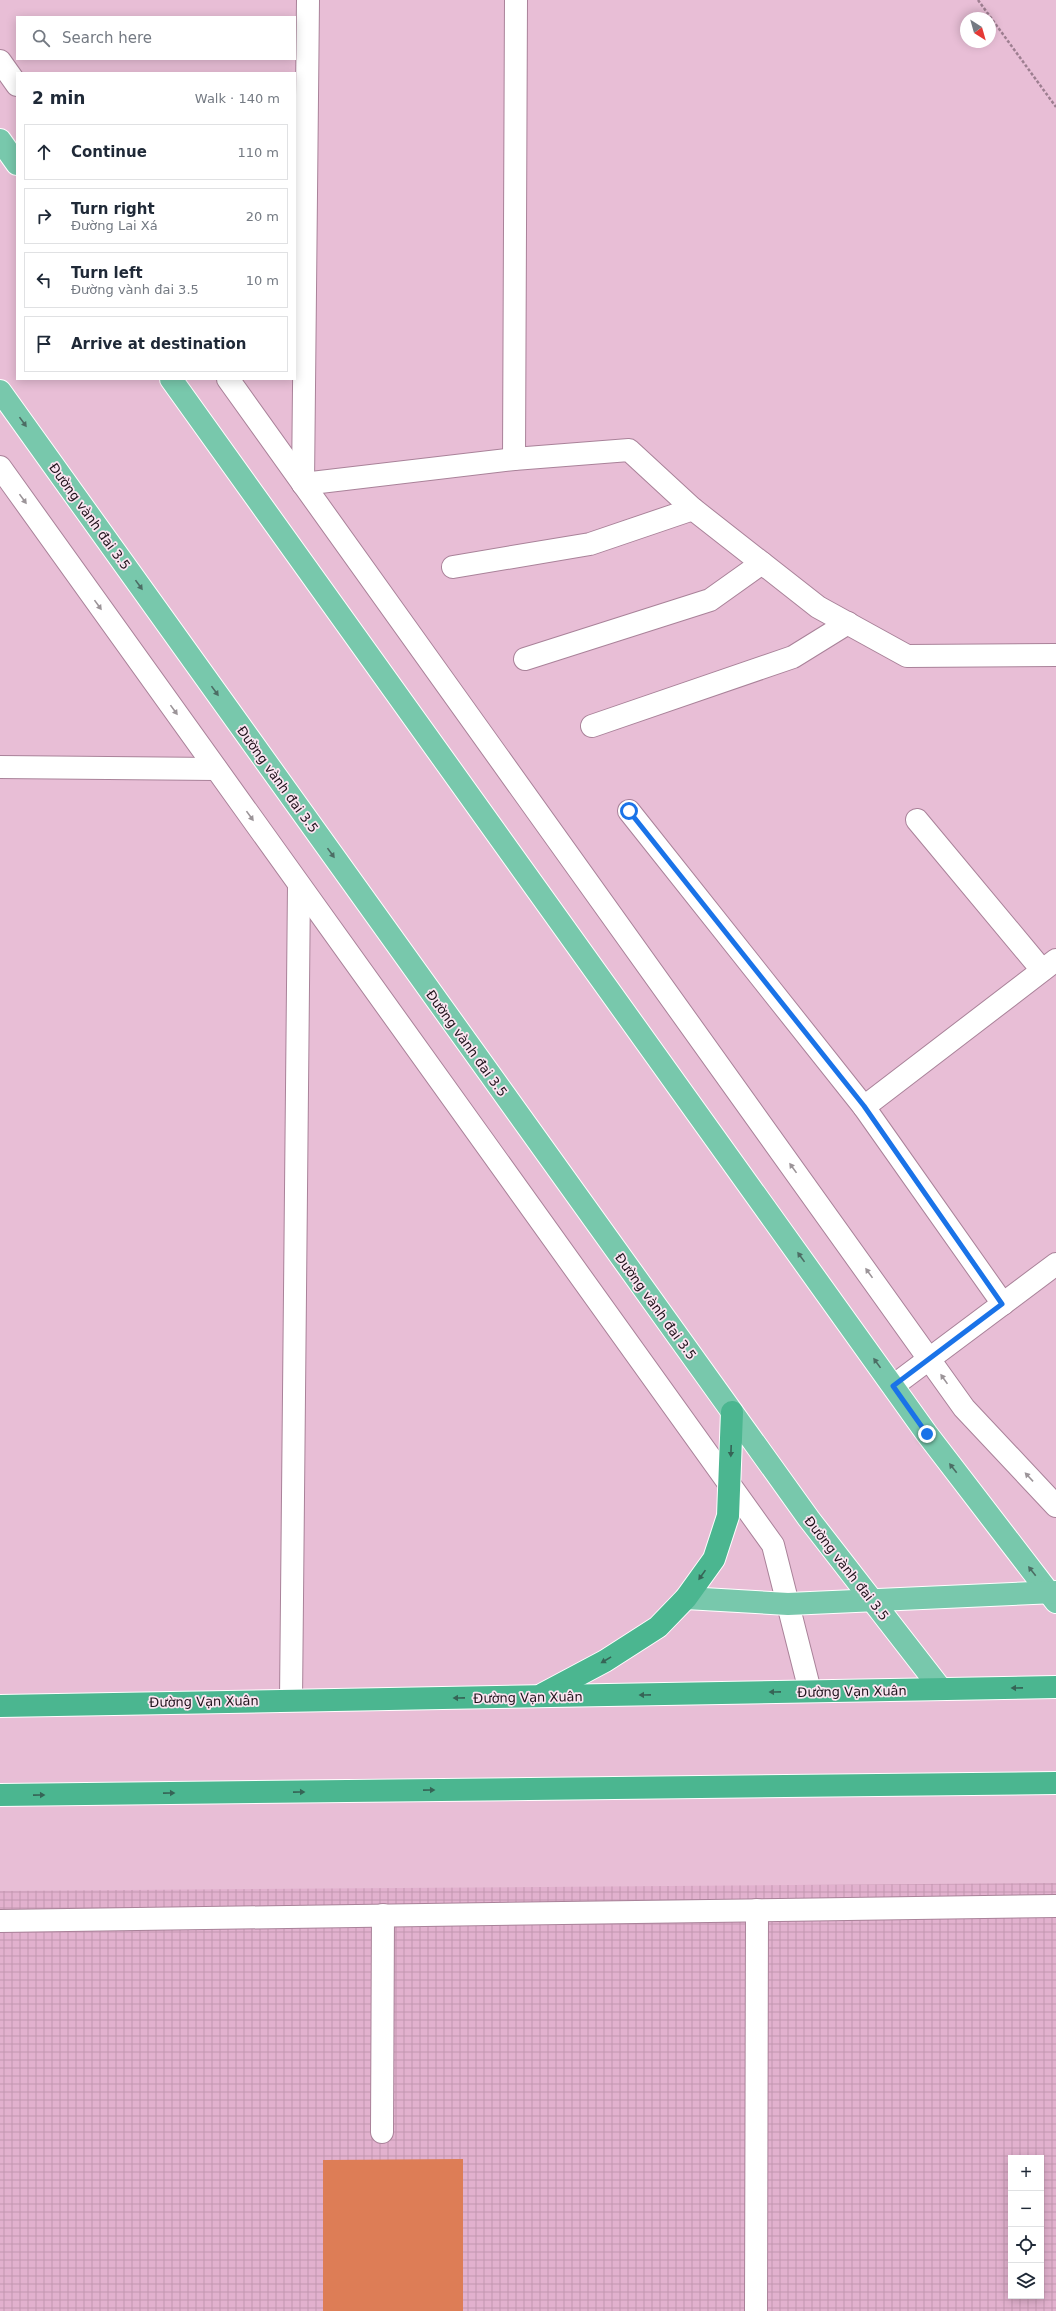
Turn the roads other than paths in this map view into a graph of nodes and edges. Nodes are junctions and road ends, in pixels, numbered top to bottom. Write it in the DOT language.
graph roads {
  1 [pos="308,0"];
  2 [pos="516,0"];
  3 [pos="0,61"];
  4 [pos="16,84"];
  5 [pos="0,140"];
  6 [pos="16,163"];
  7 [pos="172,380"];
  8 [pos="229,380"];
  9 [pos="0,391"];
  10 [pos="514,460"];
  11 [pos="0,467"];
  12 [pos="303,484"];
  13 [pos="693,509"];
  14 [pos="762,563"];
  15 [pos="454,567"];
  16 [pos="848,624"];
  17 [pos="1056,655"];
  18 [pos="525,658"];
  19 [pos="592,726"];
  20 [pos="0,767"];
  21 [pos="216,769"];
  22 [pos="629,811"];
  23 [pos="917,820"];
  24 [pos="299,885"];
  25 [pos="1049,965"];
  26 [pos="864,1106"];
  27 [pos="1056,1264"];
  28 [pos="1002,1304"];
  29 [pos="929,1358"];
  30 [pos="893,1386"];
  31 [pos="732,1412"];
  32 [pos="730,1485"];
  33 [pos="1056,1506"];
  34 [pos="1053,1595"];
  35 [pos="686,1598"];
  36 [pos="872,1600"];
  37 [pos="788,1604"];
  38 [pos="1056,1687"];
  39 [pos="941,1690"];
  40 [pos="810,1691"];
  41 [pos="539,1696"];
  42 [pos="291,1700"];
  43 [pos="0,1706"];
  44 [pos="1056,1783"];
  45 [pos="0,1796"];
  46 [pos="1056,1906"];
  47 [pos="757,1910"];
  48 [pos="384,1915"];
  49 [pos="0,1920"];
  50 [pos="382,2132"];
  51 [pos="756,2311"];
  1 -- 12 [label="street"];
  2 -- 10 [label="street"];
  3 -- 4 [label="street"];
  5 -- 6 [label="main road"];
  30 -- 7 [label="main road, one-way"];
  8 -- 12 [label="street"];
  9 -- 31 [label="main road, Đường vành đai 3.5, one-way"];
  10 -- 12 [label="street"];
  10 -- 13 [label="street"];
  11 -- 21 [label="street, one-way"];
  29 -- 12 [label="street, one-way"];
  13 -- 14 [label="street"];
  13 -- 15 [label="street"];
  14 -- 16 [label="street"];
  14 -- 18 [label="street"];
  16 -- 17 [label="street"];
  16 -- 19 [label="street"];
  20 -- 21 [label="street"];
  21 -- 24 [label="street, one-way"];
  22 -- 26 [label="street"];
  23 -- 25 [label="street"];
  24 -- 32 [label="street"];
  24 -- 42 [label="street"];
  25 -- 26 [label="street"];
  26 -- 28 [label="street"];
  27 -- 28 [label="street"];
  28 -- 29 [label="street"];
  29 -- 30 [label="street"];
  33 -- 29 [label="street, one-way"];
  34 -- 30 [label="main road, one-way"];
  31 -- 32 [label="highway, one-way"];
  31 -- 36 [label="main road, Đường vành đai 3.5"];
  32 -- 35 [label="highway, one-way"];
  32 -- 37 [label="street"];
  34 -- 36 [label="main road"];
  35 -- 37 [label="main road"];
  35 -- 41 [label="highway, one-way"];
  36 -- 37 [label="main road"];
  36 -- 39 [label="main road, Đường vành đai 3.5"];
  37 -- 40 [label="street"];
  38 -- 39 [label="highway, Đường Vạn Xuân, one-way"];
  39 -- 40 [label="highway, Đường Vạn Xuân"];
  40 -- 41 [label="highway, Đường Vạn Xuân, one-way"];
  41 -- 42 [label="highway, Đường Vạn Xuân, one-way"];
  42 -- 43 [label="highway, Đường Vạn Xuân"];
  45 -- 44 [label="highway, one-way"];
  46 -- 47 [label="street"];
  47 -- 48 [label="street"];
  47 -- 51 [label="street"];
  48 -- 49 [label="street"];
  48 -- 50 [label="street"];
}
